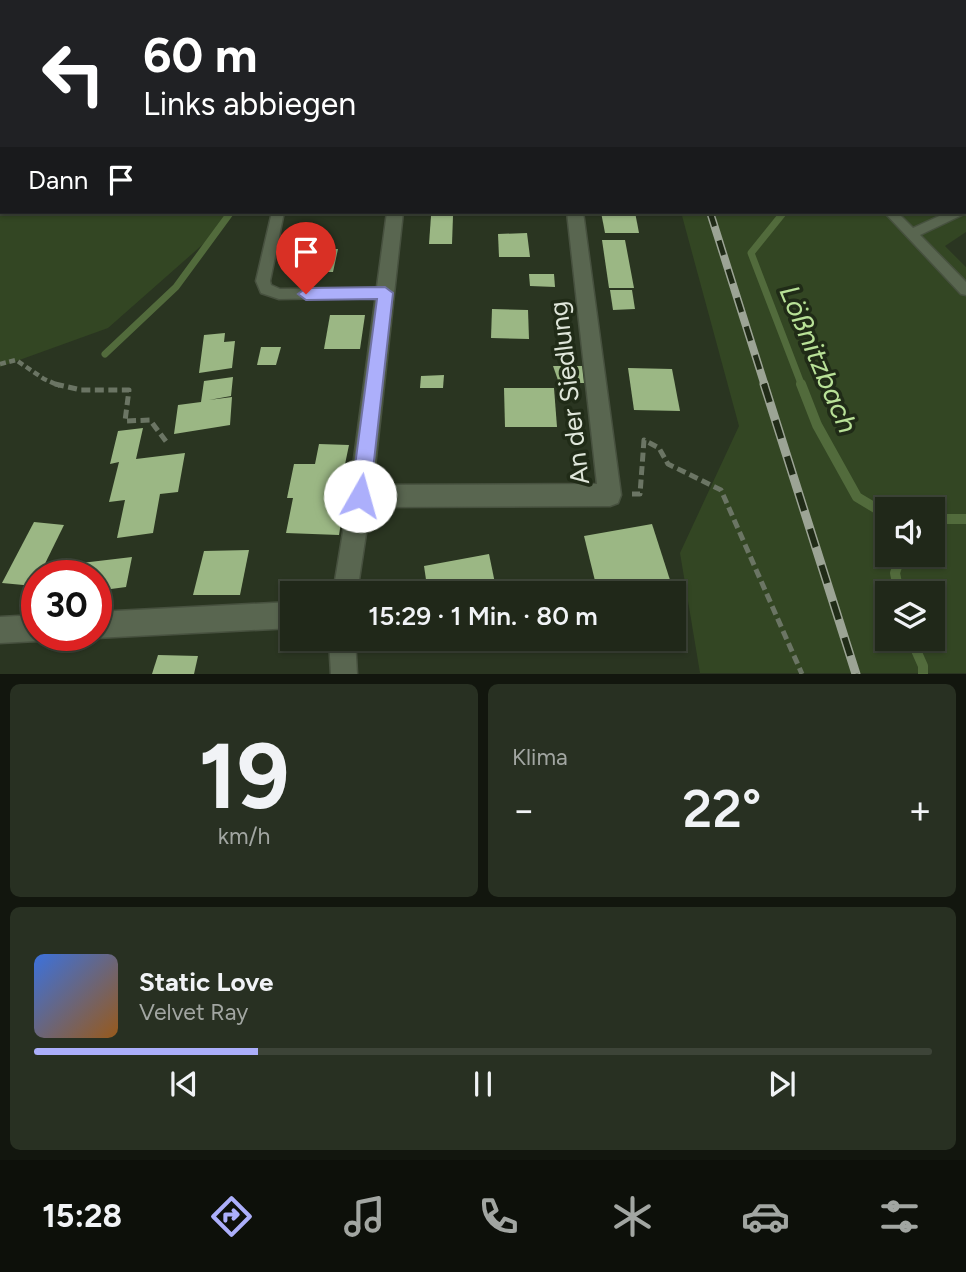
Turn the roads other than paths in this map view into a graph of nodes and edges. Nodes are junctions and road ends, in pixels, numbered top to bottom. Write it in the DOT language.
graph roads {
  1 [pos="278,214"];
  2 [pos="396,214"];
  3 [pos="575,214"];
  4 [pos="892,214"];
  5 [pos="954,214"];
  6 [pos="911,233"];
  7 [pos="966,290"];
  8 [pos="385,293"];
  9 [pos="360,496"];
  10 [pos="347,581"];
  11 [pos="280,616"];
  12 [pos="112,624"];
  13 [pos="21,629"];
  14 [pos="0,630"];
  15 [pos="343,651"];
  16 [pos="344,674"];
  1 -- 8 [label="lane"];
  2 -- 8 [label="street"];
  3 -- 9 [label="street, An der Siedlung"];
  4 -- 6 [label="lane"];
  5 -- 6 [label="lane"];
  6 -- 7 [label="lane"];
  8 -- 9 [label="street"];
  9 -- 10 [label="street"];
  11 -- 12 [label="street"];
  13 -- 14 [label="street"];
  15 -- 16 [label="street"];
}
